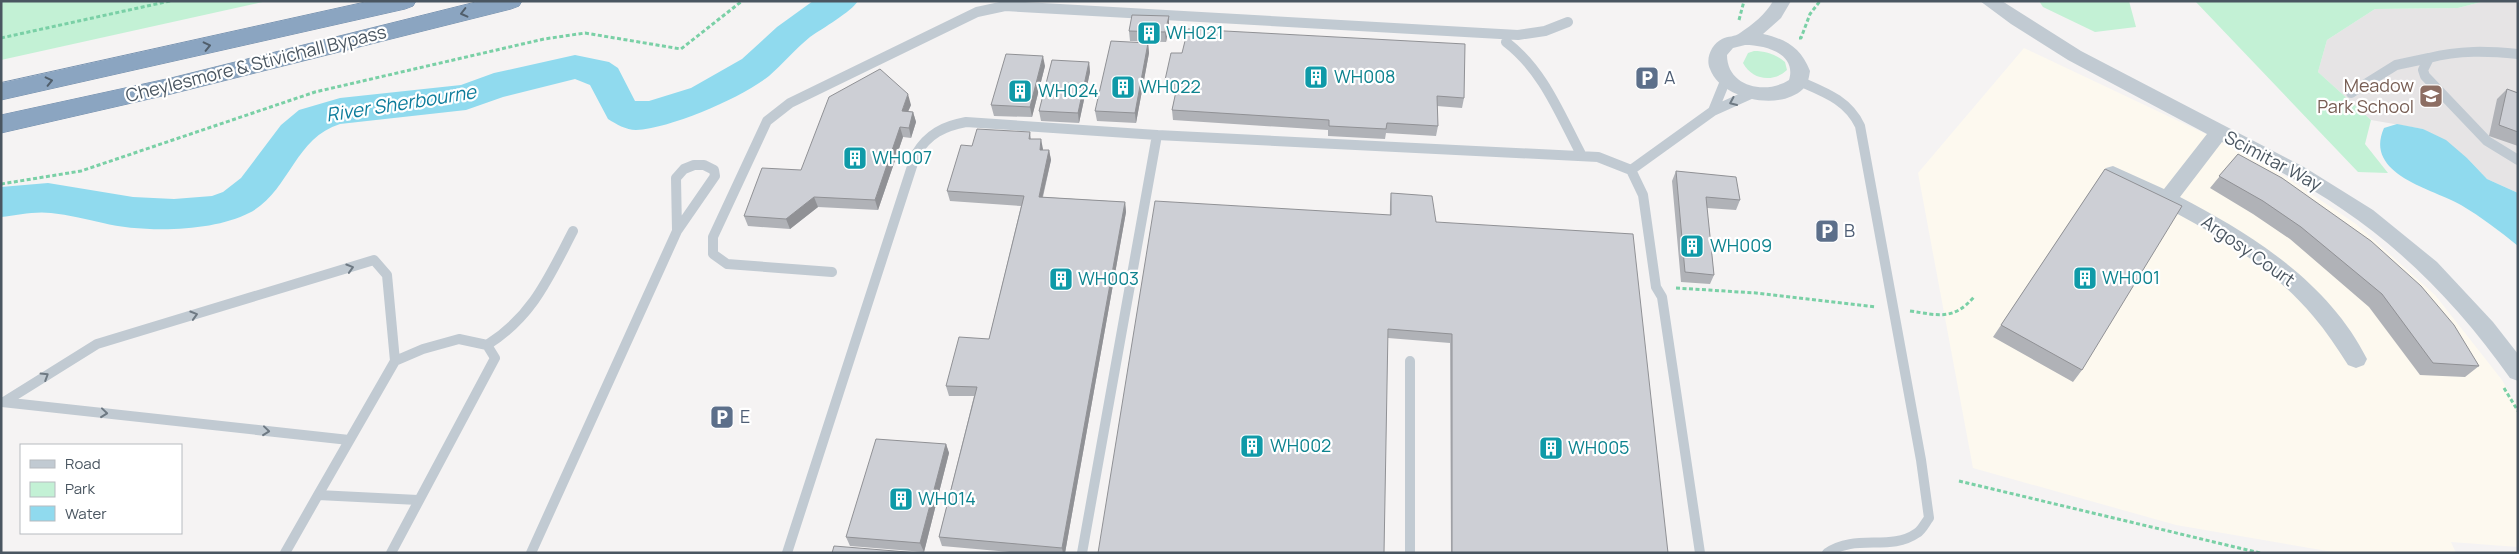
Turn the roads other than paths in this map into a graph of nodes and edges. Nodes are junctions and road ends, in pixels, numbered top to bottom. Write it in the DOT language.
graph roads {
  1 [pos="405,1"];
  2 [pos="511,1"];
  3 [pos="1988,1"];
  4 [pos="1779,7"];
  5 [pos="1568,22"];
  6 [pos="1745,39"];
  7 [pos="1506,42"];
  8 [pos="1782,47"];
  9 [pos="2518,54"];
  10 [pos="2429,58"];
  11 [pos="1726,79"];
  12 [pos="1800,81"];
  13 [pos="171,86"];
  14 [pos="1,92"];
  15 [pos="1753,93"];
  16 [pos="2351,93"];
  17 [pos="1713,111"];
  18 [pos="1,124"];
  19 [pos="2219,132"];
  20 [pos="1157,135"];
  21 [pos="1,140"];
  22 [pos="1582,156"];
  23 [pos="2518,160"];
  24 [pos="1631,170"];
  25 [pos="2113,173"];
  26 [pos="2168,200"];
  27 [pos="573,231"];
  28 [pos="677,231"];
  29 [pos="832,272"];
  30 [pos="487,345"];
  31 [pos="2356,359"];
  32 [pos="394,361"];
  33 [pos="1410,362"];
  34 [pos="2518,372"];
  35 [pos="2,402"];
  36 [pos="349,440"];
  37 [pos="318,495"];
  38 [pos="418,500"];
  39 [pos="285,553"];
  40 [pos="391,553"];
  41 [pos="530,553"];
  42 [pos="787,553"];
  43 [pos="1082,553"];
  44 [pos="1410,553"];
  45 [pos="1700,553"];
  46 [pos="1827,553"];
  14 -- 1 [label="highway, Cheylesmore & Stivichall Bypass, one-way"];
  2 -- 13 [label="highway, Cheylesmore & Stivichall Bypass, one-way"];
  3 -- 19 [label="street, Scimitar Way"];
  4 -- 6 [label="street"];
  4 -- 8 [label="street"];
  5 -- 29 [label="lane"];
  6 -- 8 [label="street"];
  6 -- 11 [label="street"];
  7 -- 22 [label="lane"];
  8 -- 12 [label="street"];
  9 -- 10 [label="lane"];
  10 -- 16 [label="lane"];
  10 -- 23 [label="lane"];
  11 -- 15 [label="street"];
  11 -- 17 [label="lane"];
  12 -- 15 [label="street"];
  12 -- 46 [label="lane"];
  13 -- 18 [label="highway, Cheylesmore & Stivichall Bypass"];
  13 -- 21 [label="highway"];
  15 -- 17 [label="lane, one-way"];
  17 -- 24 [label="lane"];
  19 -- 26 [label="street"];
  19 -- 34 [label="street, Scimitar Way"];
  20 -- 22 [label="lane"];
  20 -- 42 [label="lane"];
  20 -- 43 [label="lane"];
  22 -- 24 [label="lane"];
  24 -- 45 [label="lane"];
  25 -- 26 [label="street, Argosy Court"];
  26 -- 31 [label="street, Argosy Court"];
  27 -- 30 [label="lane"];
  28 -- 28 [label="lane"];
  28 -- 41 [label="lane"];
  30 -- 32 [label="lane"];
  30 -- 38 [label="lane"];
  35 -- 32 [label="lane, one-way"];
  32 -- 36 [label="lane"];
  33 -- 44 [label="lane"];
  35 -- 36 [label="lane, one-way"];
  36 -- 37 [label="lane"];
  37 -- 38 [label="lane"];
  37 -- 39 [label="lane"];
  38 -- 40 [label="lane"];
}
